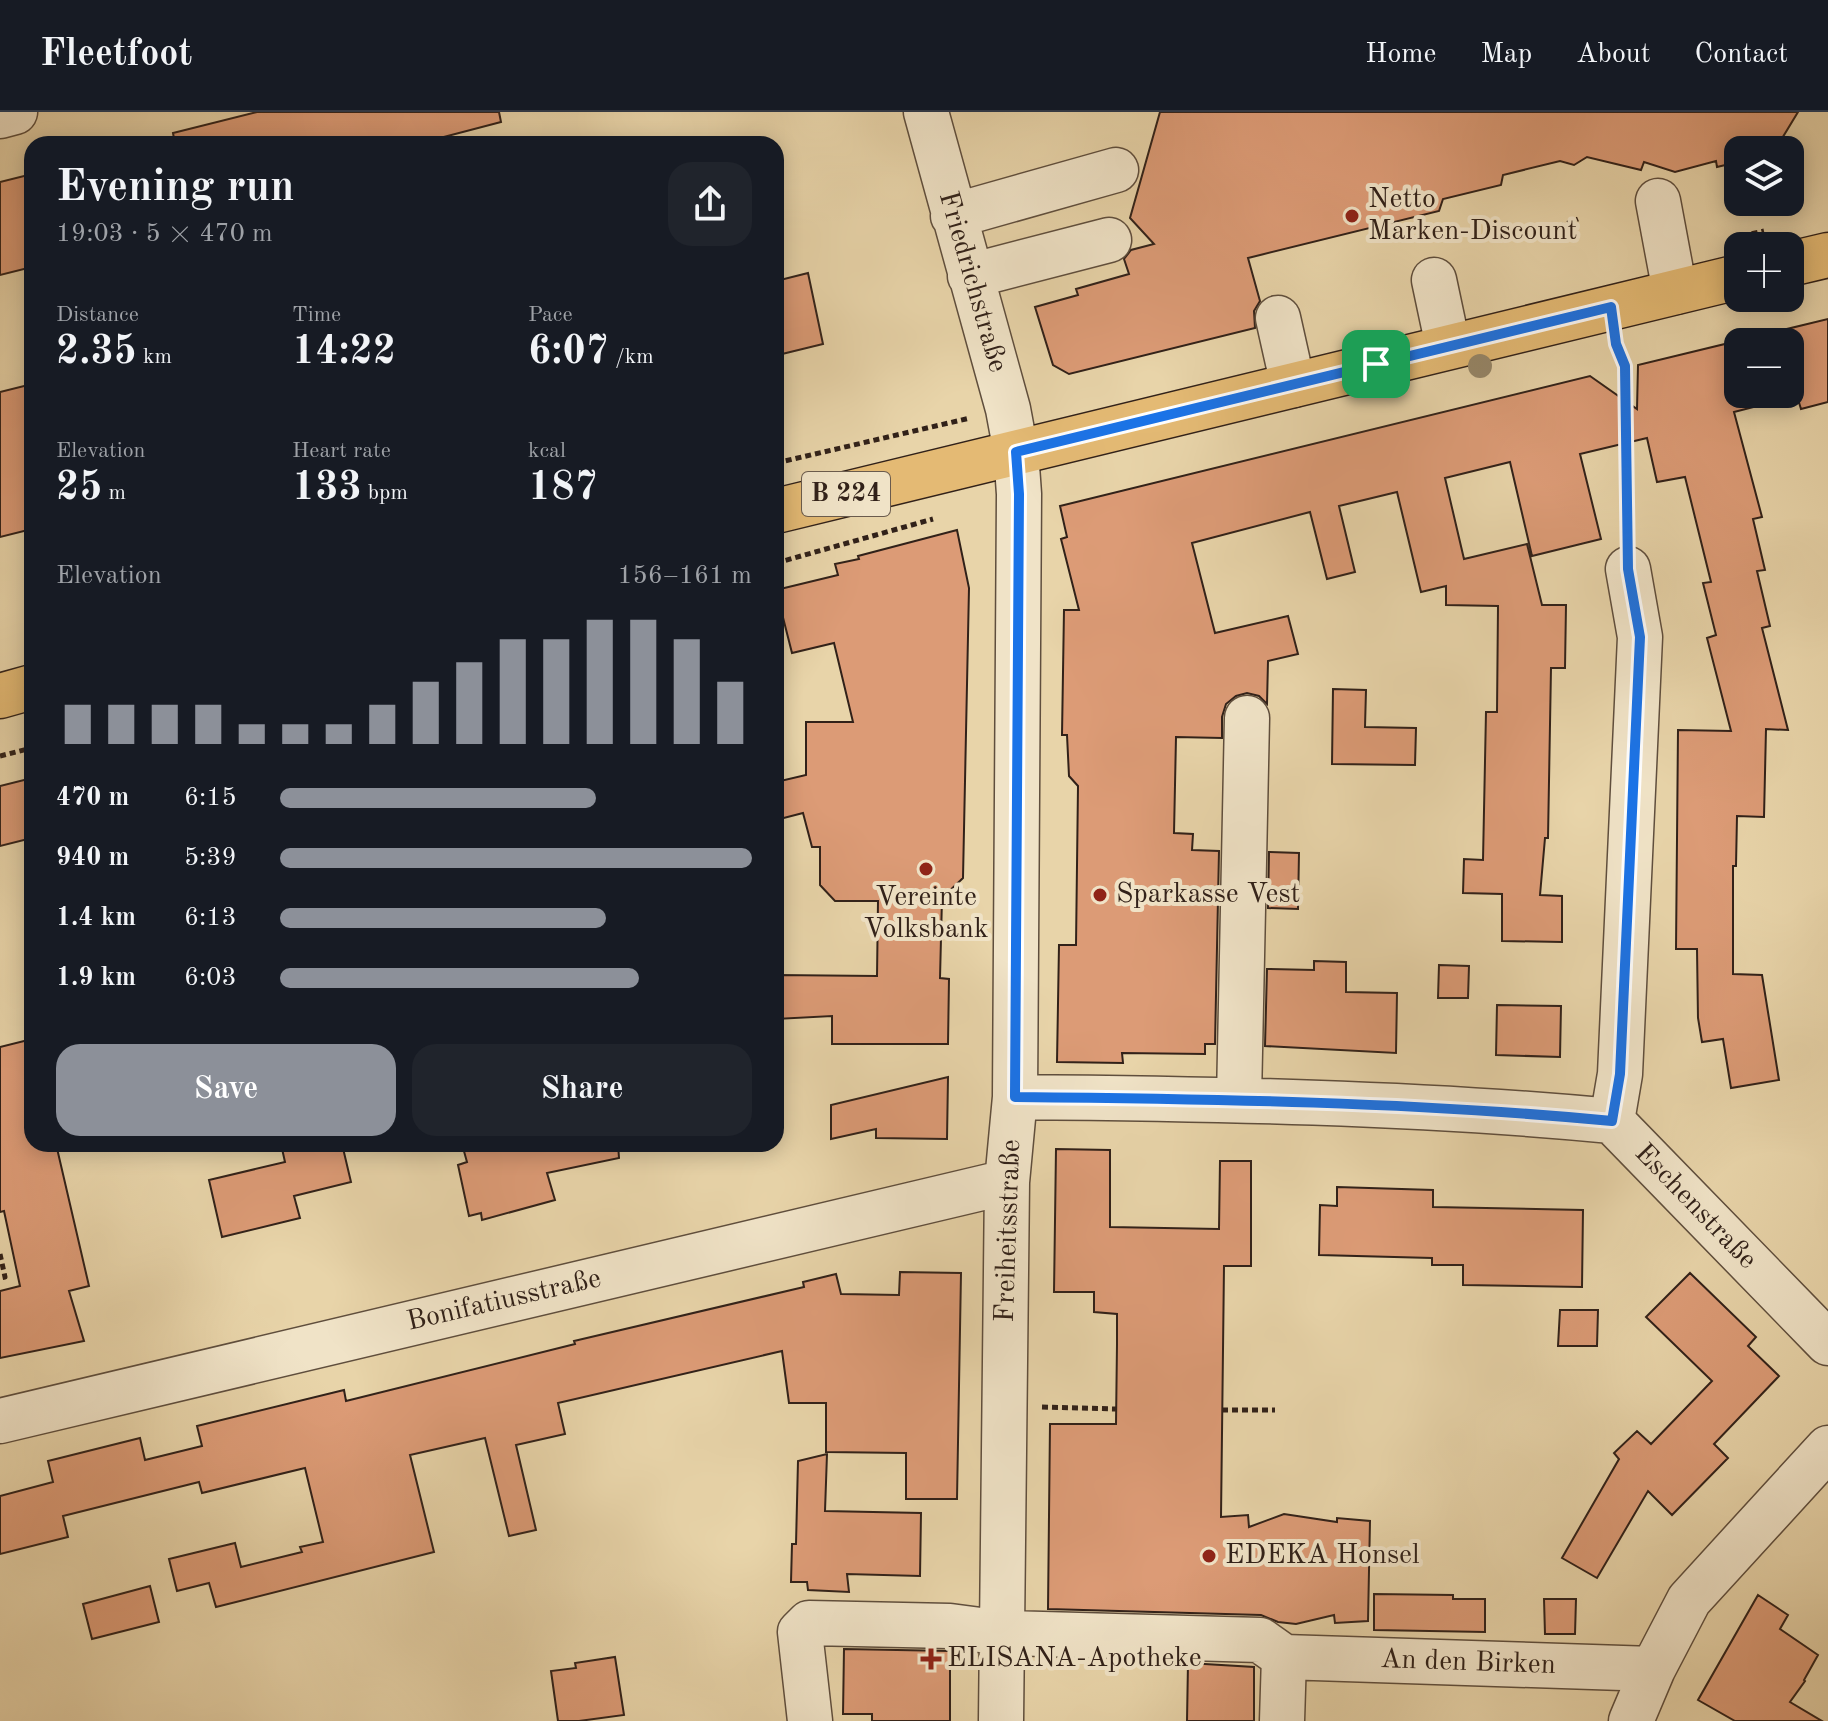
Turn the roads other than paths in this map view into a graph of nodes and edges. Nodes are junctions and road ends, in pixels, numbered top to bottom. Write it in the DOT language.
graph roads {
  1 [pos="15,112"];
  2 [pos="926,112"];
  3 [pos="0,116"];
  4 [pos="1116,170"];
  5 [pos="1658,201"];
  6 [pos="953,216"];
  7 [pos="1109,240"];
  8 [pos="1828,255"];
  9 [pos="1804,261"];
  10 [pos="970,276"];
  11 [pos="1434,280"];
  12 [pos="1724,280"];
  13 [pos="1675,292"];
  14 [pos="1278,318"];
  15 [pos="1448,346"];
  16 [pos="1293,385"];
  17 [pos="1016,452"];
  18 [pos="784,509"];
  19 [pos="1628,569"];
  20 [pos="24,689"];
  21 [pos="0,696"];
  22 [pos="1247,718"];
  23 [pos="1015,1097"];
  24 [pos="1239,1099"];
  25 [pos="1612,1121"];
  26 [pos="1007,1182"];
  27 [pos="1828,1343"];
  28 [pos="0,1421"];
  29 [pos="1828,1448"];
  30 [pos="1003,1633"];
  31 [pos="1284,1657"];
  32 [pos="1653,1669"];
  33 [pos="810,1721"];
  34 [pos="1001,1721"];
  35 [pos="1282,1721"];
  36 [pos="1631,1721"];
  1 -- 3 [label="street"];
  2 -- 6 [label="street, Friedrichstraße"];
  4 -- 6 [label="street"];
  5 -- 13 [label="street"];
  6 -- 10 [label="street, Friedrichstraße"];
  7 -- 10 [label="street"];
  8 -- 9 [label="main road"];
  10 -- 17 [label="street, Friedrichstraße"];
  11 -- 15 [label="street"];
  12 -- 13 [label="main road, B 224"];
  13 -- 15 [label="main road, B 224"];
  14 -- 16 [label="street"];
  15 -- 16 [label="main road, B 224"];
  16 -- 17 [label="main road, B 224"];
  17 -- 18 [label="main road, B 224"];
  17 -- 23 [label="street, Freiheitsstraße"];
  19 -- 25 [label="street"];
  20 -- 21 [label="main road"];
  22 -- 24 [label="street"];
  23 -- 24 [label="street, Eschenstraße"];
  23 -- 26 [label="street, Freiheitsstraße"];
  24 -- 25 [label="street, Eschenstraße"];
  25 -- 27 [label="street, Eschenstraße"];
  26 -- 28 [label="street, Bonifatiusstraße"];
  26 -- 30 [label="street, Freiheitsstraße"];
  29 -- 32 [label="street"];
  30 -- 31 [label="street"];
  30 -- 33 [label="street"];
  30 -- 34 [label="street, Freiheitsstraße"];
  31 -- 32 [label="street, An den Birken"];
  31 -- 35 [label="street"];
  32 -- 36 [label="street"];
}
